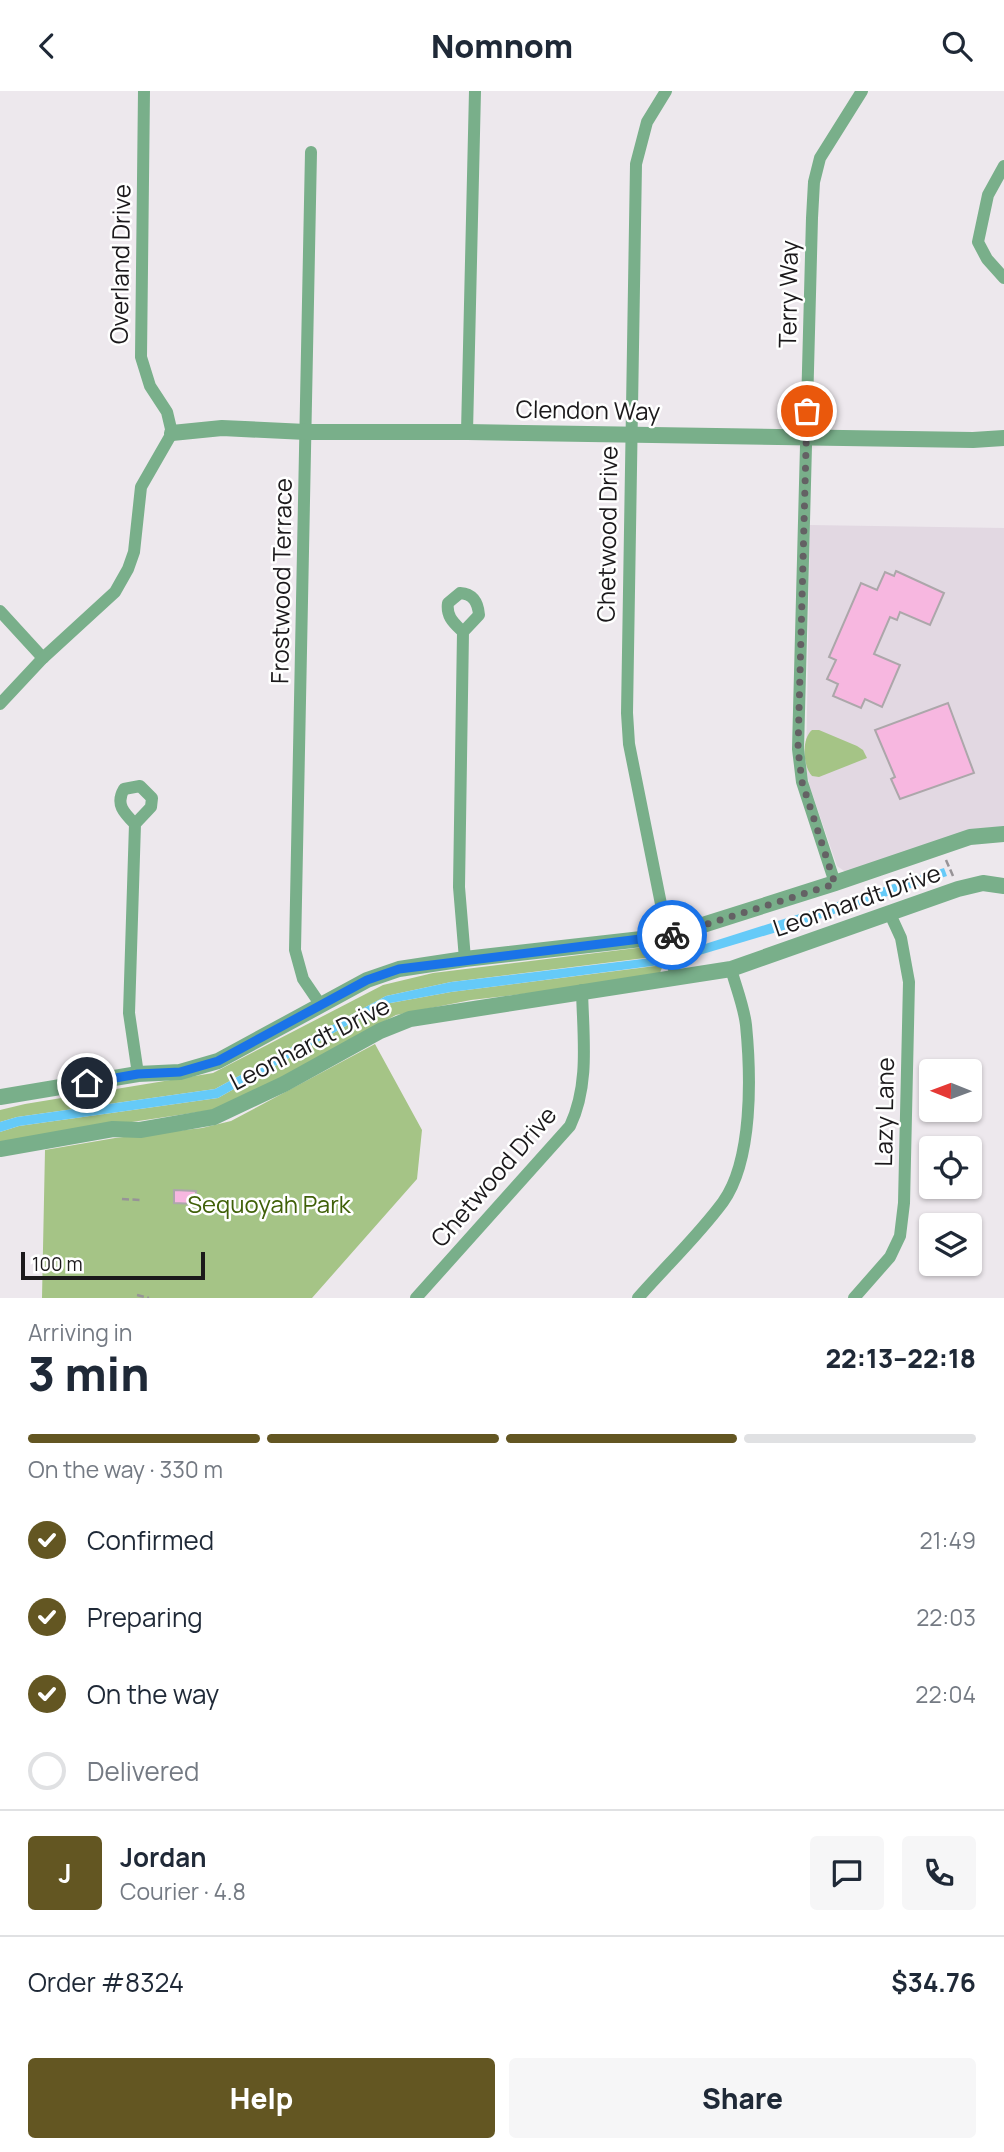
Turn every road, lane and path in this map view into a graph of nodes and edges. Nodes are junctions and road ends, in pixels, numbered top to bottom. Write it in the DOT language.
graph roads {
  1 [pos="144,91"];
  2 [pos="475,91"];
  3 [pos="666,91"];
  4 [pos="862,91"];
  5 [pos="312,152"];
  6 [pos="1004,166"];
  7 [pos="1004,278"];
  8 [pos="306,432"];
  9 [pos="467,432"];
  10 [pos="172,433"];
  11 [pos="630,434"];
  12 [pos="806,438"];
  13 [pos="1004,438"];
  14 [pos="0,611"];
  15 [pos="463,632"];
  16 [pos="43,658"];
  17 [pos="0,704"];
  18 [pos="135,824"];
  19 [pos="1004,834"];
  20 [pos="941,846"];
  21 [pos="835,884"];
  22 [pos="1004,885"];
  23 [pos="958,889"];
  24 [pos="890,914"];
  25 [pos="669,943"];
  26 [pos="464,959"];
  27 [pos="731,969"];
  28 [pos="675,973"];
  29 [pos="582,990"];
  30 [pos="320,1005"];
  31 [pos="138,1074"];
  32 [pos="0,1097"];
  33 [pos="0,1149"];
  34 [pos="122,1199"];
  35 [pos="140,1200"];
  36 [pos="137,1295"];
  37 [pos="149,1298"];
  38 [pos="416,1298"];
  39 [pos="638,1298"];
  40 [pos="854,1298"];
  1 -- 10 [label="street, Overland Drive"];
  2 -- 9 [label="street"];
  3 -- 11 [label="street, Chetwood Drive"];
  4 -- 12 [label="street, Terry Way"];
  5 -- 8 [label="street, Frostwood Terrace"];
  6 -- 7 [label="street"];
  8 -- 9 [label="street, Clendon Way"];
  8 -- 10 [label="street, Clendon Way"];
  8 -- 30 [label="street, Frostwood Terrace"];
  9 -- 11 [label="street, Clendon Way"];
  10 -- 16 [label="street"];
  11 -- 12 [label="street, Clendon Way"];
  11 -- 25 [label="street, Chetwood Drive"];
  12 -- 13 [label="street, Clendon Way"];
  12 -- 21 [label="street, Terry Way"];
  14 -- 16 [label="street"];
  15 -- 26 [label="street"];
  16 -- 17 [label="street"];
  18 -- 31 [label="street"];
  19 -- 20 [label="street, Leonhardt Drive"];
  20 -- 21 [label="street, Leonhardt Drive"];
  20 -- 23 [label="path"];
  21 -- 25 [label="street, Leonhardt Drive"];
  22 -- 23 [label="street, Leonhardt Drive"];
  23 -- 24 [label="street, Leonhardt Drive"];
  24 -- 27 [label="street, Leonhardt Drive"];
  24 -- 40 [label="street, Lazy Lane"];
  25 -- 26 [label="street, Leonhardt Drive"];
  25 -- 28 [label="street, Chetwood Drive"];
  26 -- 30 [label="street, Leonhardt Drive"];
  27 -- 28 [label="street, Leonhardt Drive"];
  27 -- 39 [label="street"];
  28 -- 29 [label="street, Leonhardt Drive"];
  29 -- 33 [label="street, Leonhardt Drive"];
  29 -- 38 [label="street, Chetwood Drive"];
  30 -- 31 [label="street, Leonhardt Drive"];
  31 -- 32 [label="street, Leonhardt Drive"];
  34 -- 35 [label="path"];
  36 -- 37 [label="path"];
}
